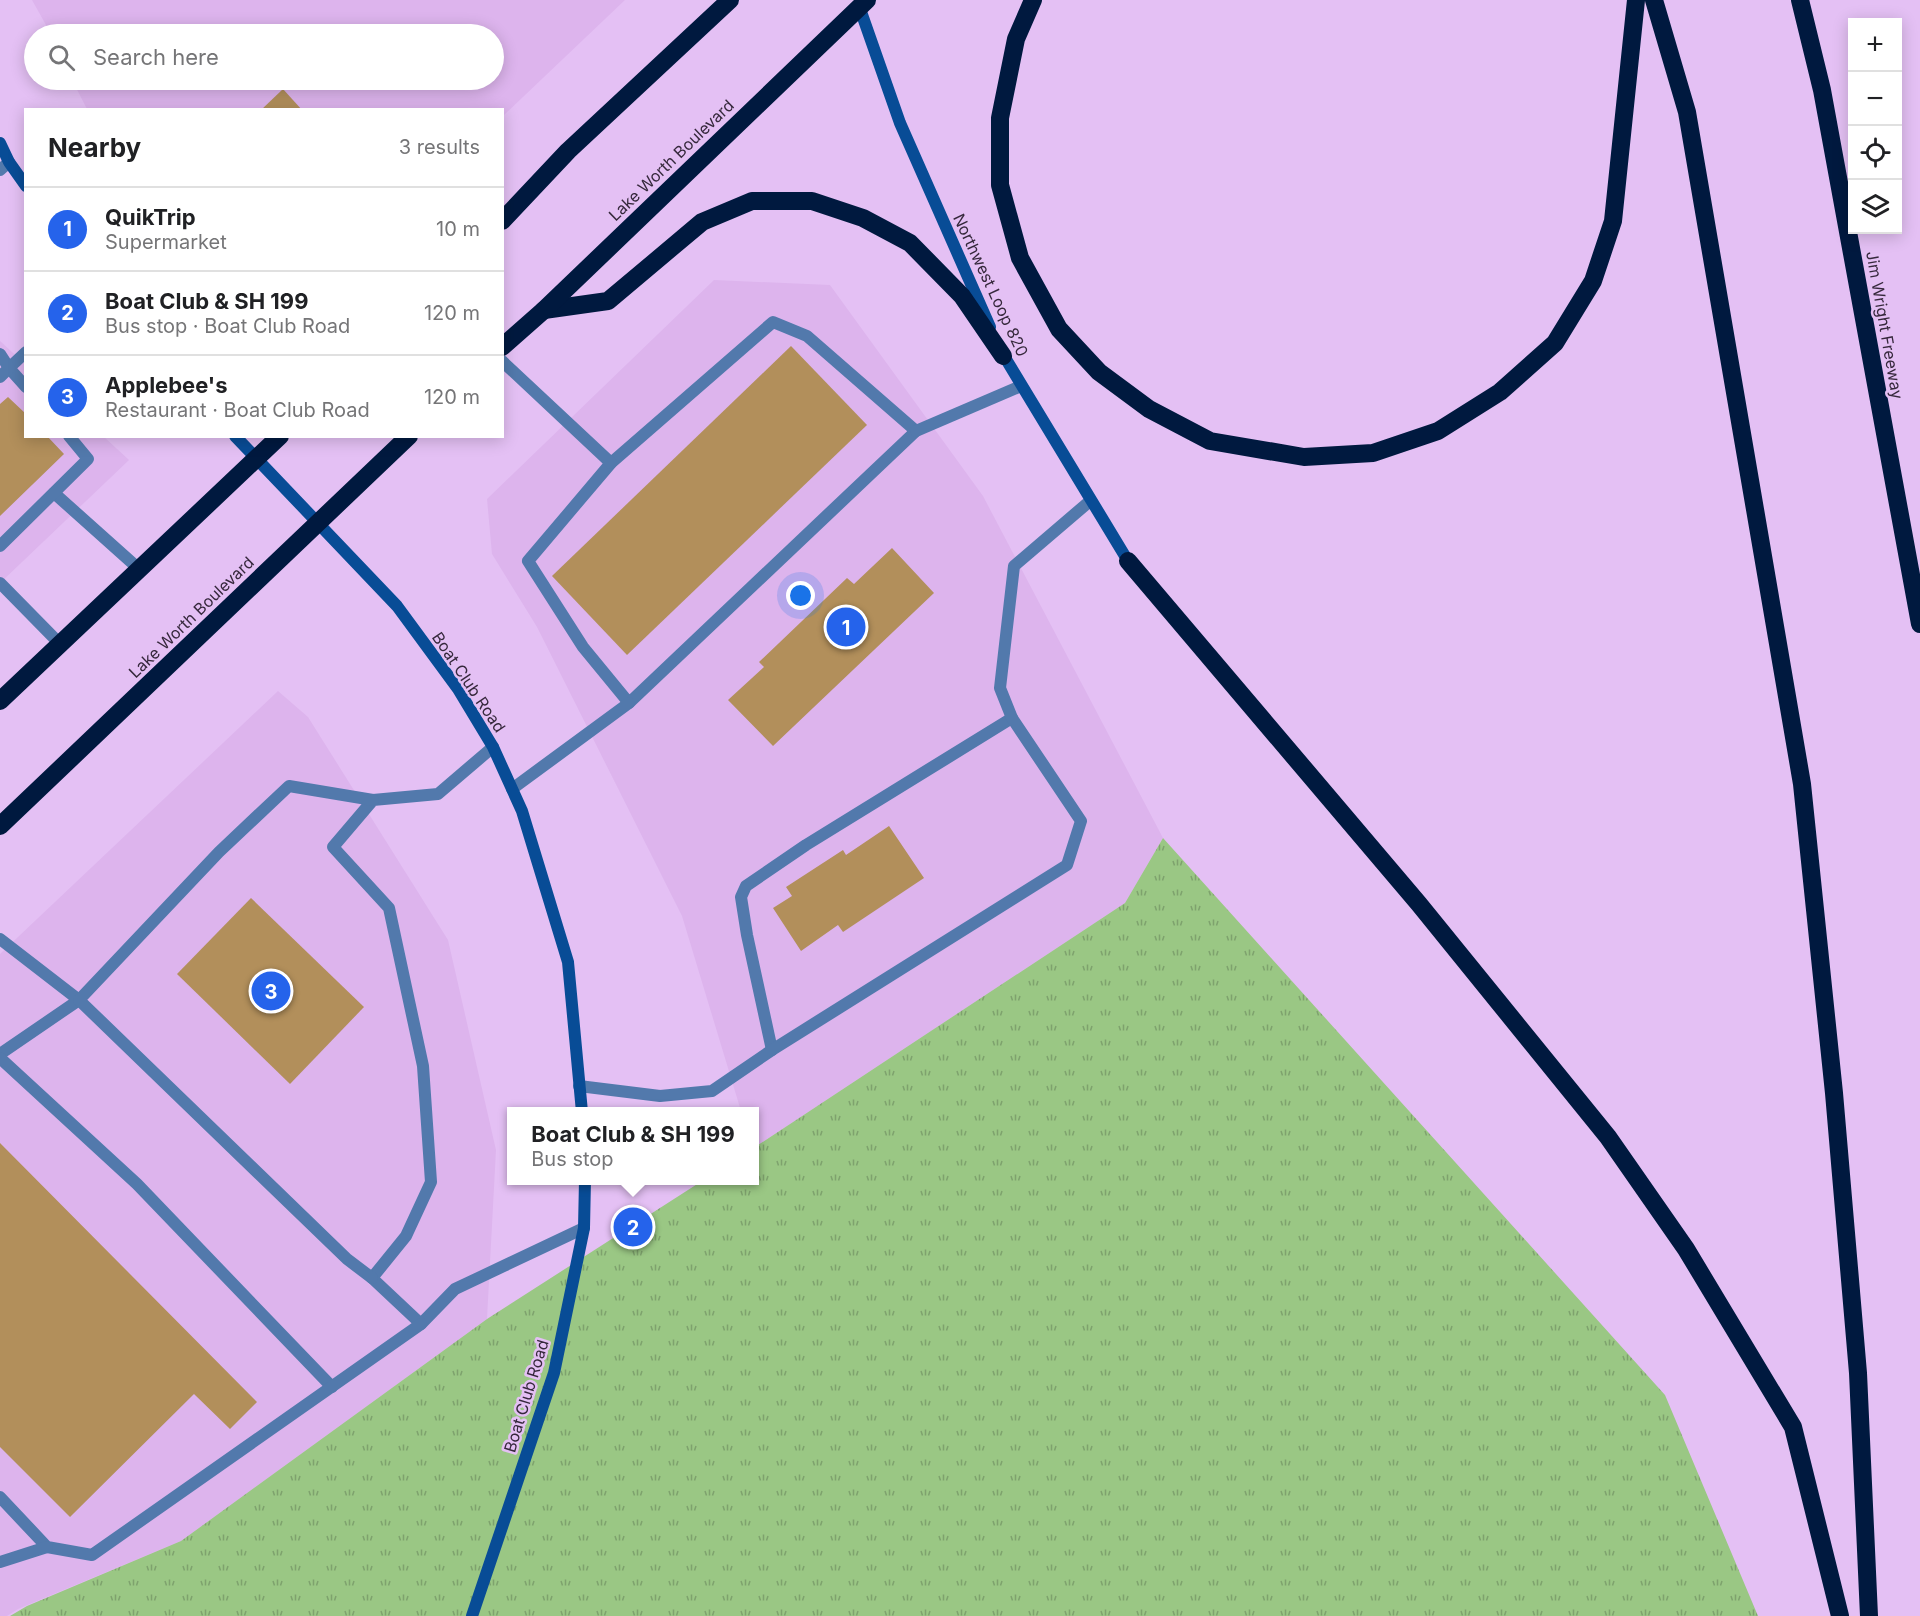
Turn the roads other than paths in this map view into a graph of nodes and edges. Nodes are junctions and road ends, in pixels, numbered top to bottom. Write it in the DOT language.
graph roads {
  1 [pos="730,0"];
  2 [pos="1033,0"];
  3 [pos="1636,0"];
  4 [pos="1654,0"];
  5 [pos="1800,0"];
  6 [pos="863,3"];
  7 [pos="0,142"];
  8 [pos="4,166"];
  9 [pos="24,184"];
  10 [pos="504,219"];
  11 [pos="544,310"];
  12 [pos="504,346"];
  13 [pos="0,354"];
  14 [pos="24,354"];
  15 [pos="1003,356"];
  16 [pos="504,363"];
  17 [pos="5,373"];
  18 [pos="24,386"];
  19 [pos="1021,386"];
  20 [pos="916,431"];
  21 [pos="71,438"];
  22 [pos="237,438"];
  23 [pos="278,438"];
  24 [pos="407,438"];
  25 [pos="256,459"];
  26 [pos="611,463"];
  27 [pos="54,493"];
  28 [pos="1090,501"];
  29 [pos="318,524"];
  30 [pos="0,546"];
  31 [pos="1128,561"];
  32 [pos="139,569"];
  33 [pos="0,583"];
  34 [pos="1920,624"];
  35 [pos="60,644"];
  36 [pos="0,701"];
  37 [pos="630,703"];
  38 [pos="1012,718"];
  39 [pos="493,747"];
  40 [pos="512,789"];
  41 [pos="373,800"];
  42 [pos="0,826"];
  43 [pos="0,939"];
  44 [pos="79,1000"];
  45 [pos="772,1050"];
  46 [pos="0,1056"];
  47 [pos="579,1086"];
  48 [pos="581,1107"];
  49 [pos="585,1185"];
  50 [pos="584,1228"];
  51 [pos="372,1278"];
  52 [pos="421,1324"];
  53 [pos="332,1387"];
  54 [pos="0,1497"];
  55 [pos="47,1547"];
  56 [pos="0,1562"];
  57 [pos="472,1616"];
  58 [pos="1840,1616"];
  59 [pos="1869,1616"];
  1 -- 10 [label="highway"];
  2 -- 3 [label="highway"];
  4 -- 59 [label="highway"];
  5 -- 34 [label="highway, Jim Wright Freeway"];
  6 -- 11 [label="highway, Lake Worth Boulevard"];
  6 -- 15 [label="main road, Northwest Loop 820"];
  7 -- 8 [label="main road"];
  8 -- 9 [label="main road"];
  11 -- 12 [label="highway, Lake Worth Boulevard"];
  11 -- 15 [label="highway"];
  13 -- 17 [label="lane"];
  14 -- 17 [label="lane"];
  15 -- 19 [label="main road, Northwest Loop 820"];
  16 -- 26 [label="lane"];
  17 -- 18 [label="lane"];
  19 -- 20 [label="lane"];
  19 -- 28 [label="main road, Northwest Loop 820"];
  20 -- 26 [label="lane"];
  20 -- 37 [label="lane"];
  21 -- 27 [label="lane"];
  22 -- 25 [label="main road, Boat Club Road"];
  23 -- 25 [label="highway"];
  24 -- 29 [label="highway, Lake Worth Boulevard"];
  25 -- 29 [label="main road, Boat Club Road"];
  25 -- 32 [label="highway"];
  26 -- 37 [label="lane"];
  27 -- 30 [label="lane"];
  27 -- 32 [label="lane"];
  28 -- 31 [label="main road, Northwest Loop 820"];
  28 -- 38 [label="lane"];
  29 -- 39 [label="main road, Boat Club Road"];
  29 -- 42 [label="highway, Lake Worth Boulevard"];
  31 -- 58 [label="highway"];
  32 -- 35 [label="highway"];
  33 -- 35 [label="lane"];
  35 -- 36 [label="highway"];
  37 -- 40 [label="lane"];
  38 -- 45 [label="lane"];
  38 -- 45 [label="lane"];
  39 -- 40 [label="main road, Boat Club Road"];
  39 -- 41 [label="lane"];
  40 -- 47 [label="main road, Boat Club Road"];
  41 -- 44 [label="lane"];
  41 -- 51 [label="lane"];
  43 -- 44 [label="lane"];
  44 -- 46 [label="lane"];
  44 -- 51 [label="lane"];
  45 -- 47 [label="lane"];
  46 -- 53 [label="lane"];
  47 -- 48 [label="main road, Boat Club Road"];
  49 -- 50 [label="main road, Boat Club Road"];
  50 -- 52 [label="lane"];
  50 -- 57 [label="main road, Boat Club Road"];
  51 -- 52 [label="lane"];
  52 -- 53 [label="lane"];
  53 -- 55 [label="lane"];
  54 -- 55 [label="lane"];
  55 -- 56 [label="lane"];
}
